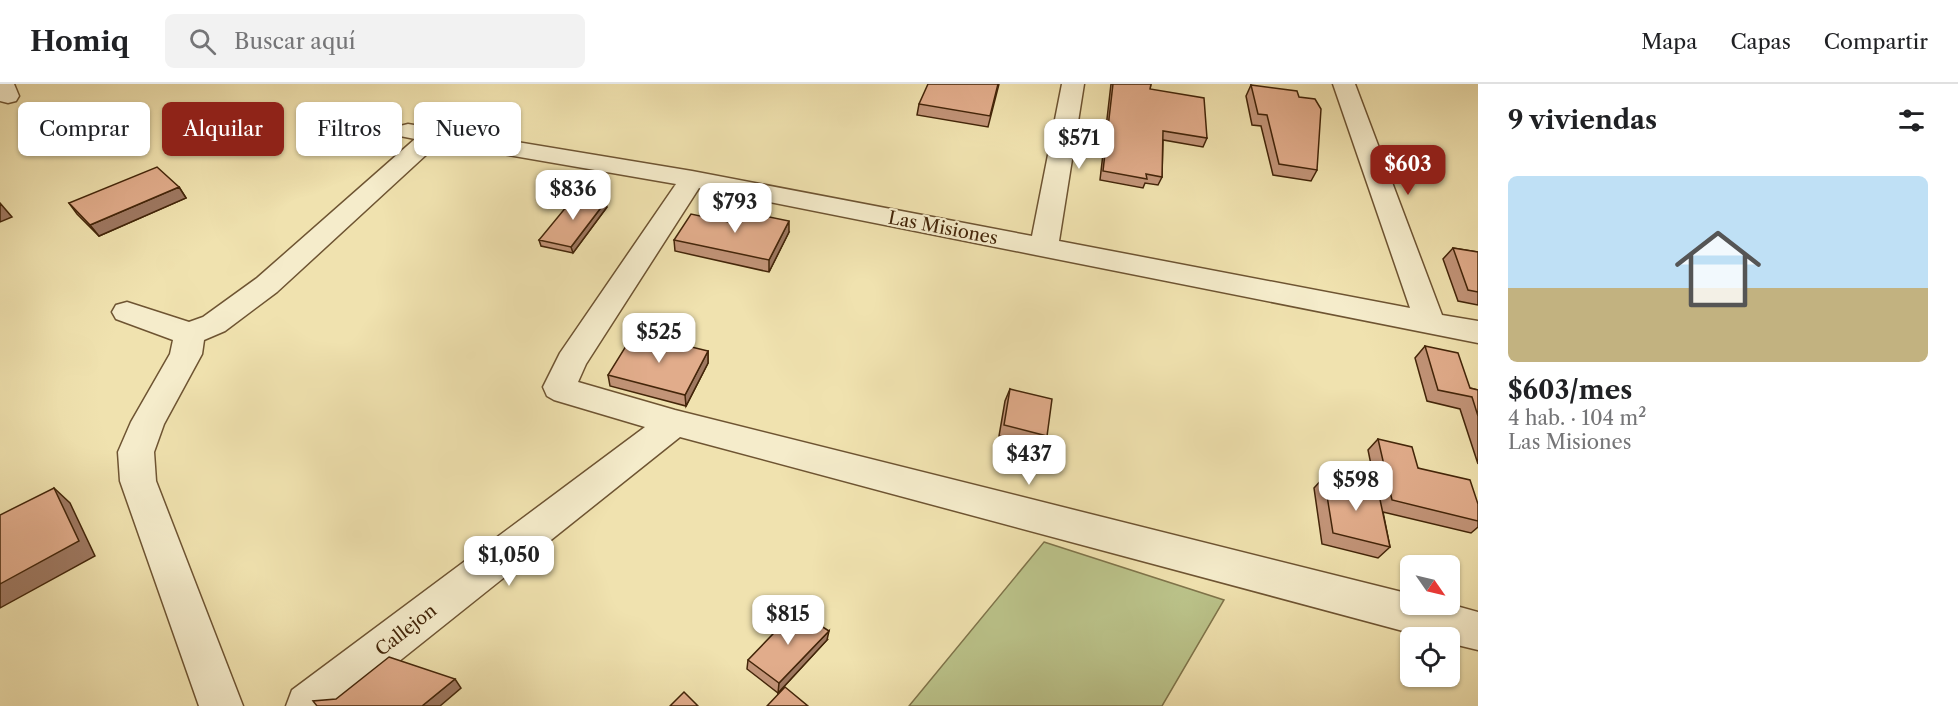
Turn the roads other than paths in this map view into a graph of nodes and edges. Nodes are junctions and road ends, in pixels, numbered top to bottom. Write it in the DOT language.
graph roads {
  1 [pos="1073,84"];
  2 [pos="1344,84"];
  3 [pos="692,179"];
  4 [pos="1044,248"];
  5 [pos="127,312"];
  6 [pos="1430,322"];
  7 [pos="1478,332"];
  8 [pos="190,334"];
  9 [pos="675,423"];
  10 [pos="1478,631"];
  11 [pos="220,706"];
  12 [pos="308,706"];
  1 -- 4 [label="street"];
  2 -- 6 [label="street"];
  3 -- 4 [label="street, Las Misiones"];
  3 -- 8 [label="street, Las Misiones"];
  3 -- 9 [label="street"];
  4 -- 6 [label="street, Las Misiones"];
  5 -- 8 [label="street"];
  6 -- 7 [label="street, Las Misiones"];
  8 -- 11 [label="street"];
  9 -- 10 [label="street"];
  9 -- 12 [label="street, Callejon"];
}
